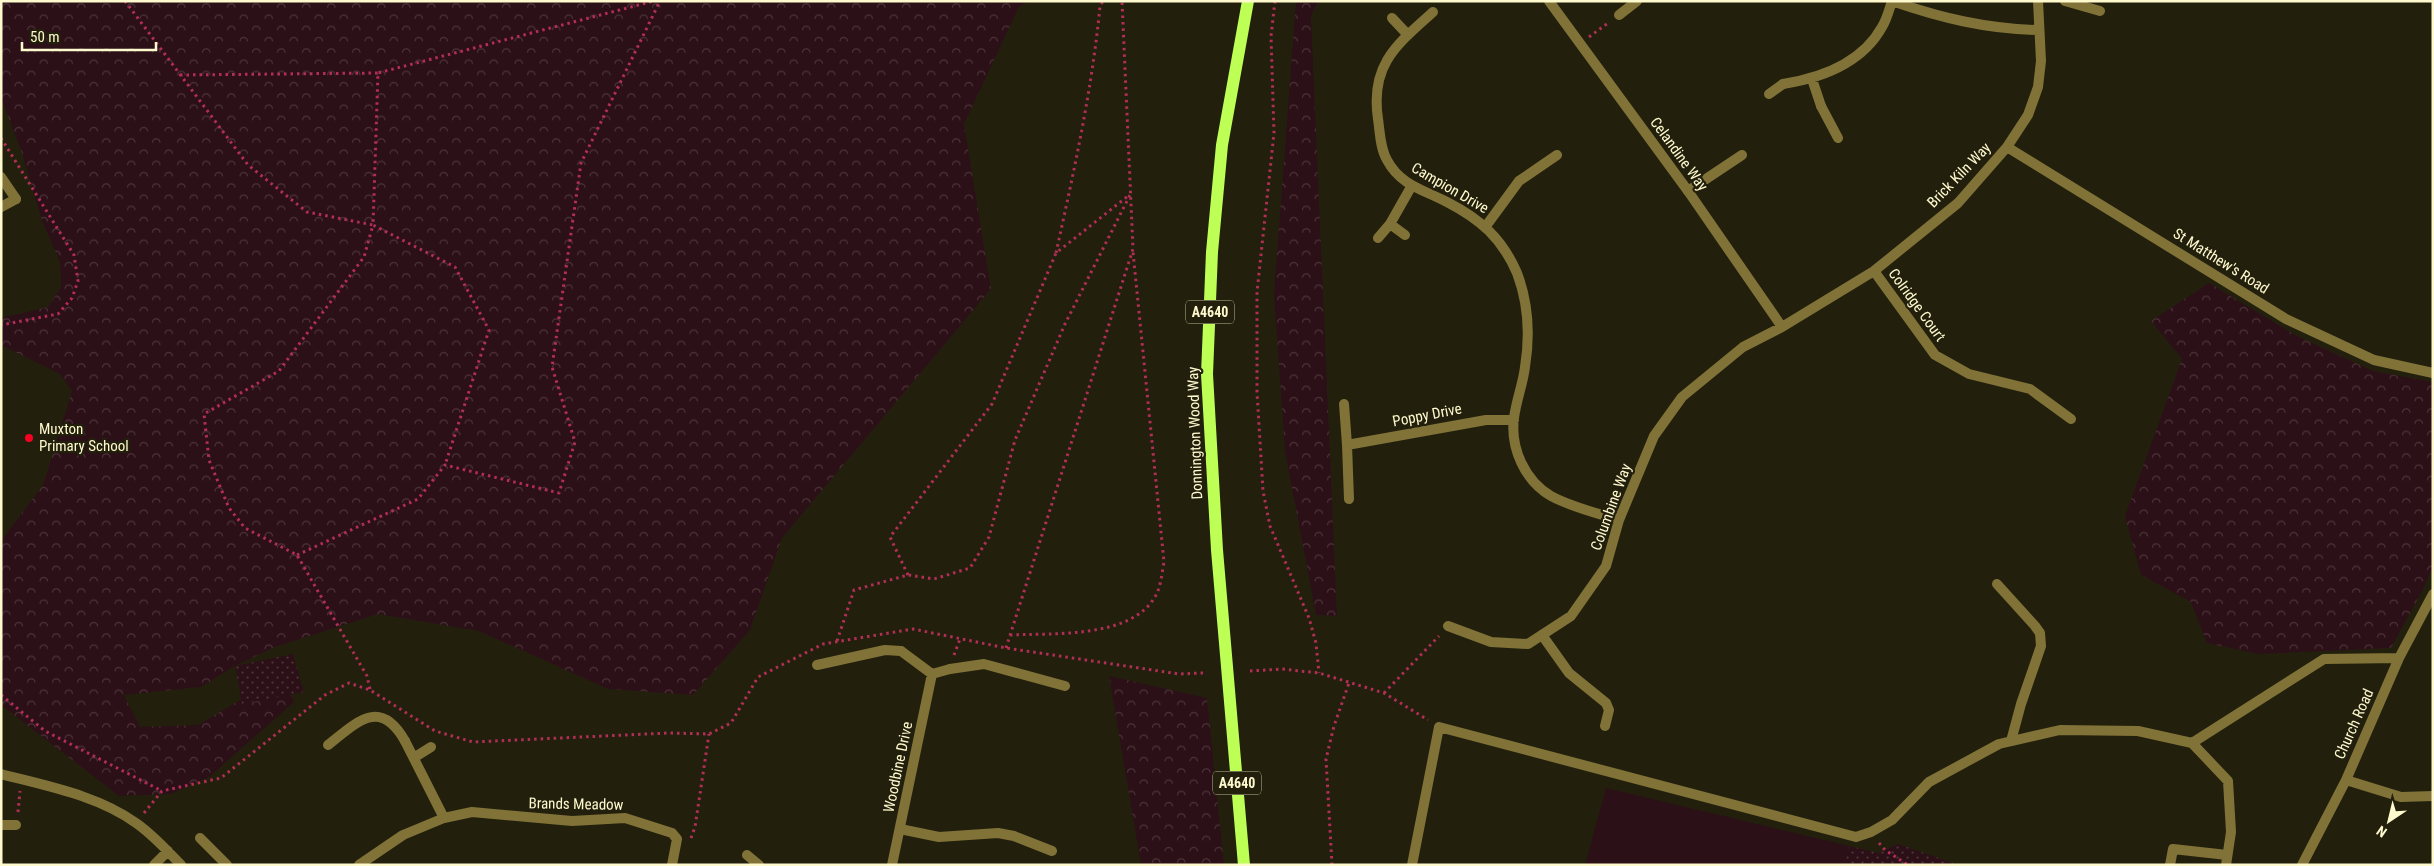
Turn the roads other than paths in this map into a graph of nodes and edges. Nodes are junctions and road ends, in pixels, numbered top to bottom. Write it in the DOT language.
graph roads {
  1 [pos="1248,1"];
  2 [pos="1549,1"];
  3 [pos="1636,1"];
  4 [pos="1892,1"];
  5 [pos="2038,1"];
  6 [pos="2065,1"];
  7 [pos="2100,11"];
  8 [pos="1433,12"];
  9 [pos="1619,15"];
  10 [pos="1392,18"];
  11 [pos="2038,30"];
  12 [pos="1408,35"];
  13 [pos="1812,79"];
  14 [pos="1770,94"];
  15 [pos="1838,138"];
  16 [pos="2007,147"];
  17 [pos="1556,155"];
  18 [pos="1742,155"];
  19 [pos="1,177"];
  20 [pos="1412,187"];
  21 [pos="1688,191"];
  22 [pos="1,207"];
  23 [pos="1390,224"];
  24 [pos="1486,226"];
  25 [pos="1405,235"];
  26 [pos="1378,238"];
  27 [pos="1874,271"];
  28 [pos="1782,327"];
  29 [pos="2433,373"];
  30 [pos="1344,404"];
  31 [pos="2070,419"];
  32 [pos="1514,420"];
  33 [pos="1347,445"];
  34 [pos="1349,499"];
  35 [pos="1619,520"];
  36 [pos="1997,584"];
  37 [pos="2433,594"];
  38 [pos="1448,626"];
  39 [pos="1542,635"];
  40 [pos="2399,658"];
  41 [pos="817,665"];
  42 [pos="932,674"];
  43 [pos="1065,686"];
  44 [pos="1604,726"];
  45 [pos="2011,741"];
  46 [pos="2192,743"];
  47 [pos="328,745"];
  48 [pos="431,747"];
  49 [pos="414,757"];
  50 [pos="1,774"];
  51 [pos="2346,780"];
  52 [pos="2433,796"];
  53 [pos="444,818"];
  54 [pos="1,825"];
  55 [pos="16,825"];
  56 [pos="900,829"];
  57 [pos="200,838"];
  58 [pos="168,851"];
  59 [pos="1052,851"];
  60 [pos="747,855"];
  61 [pos="2226,860"];
  62 [pos="154,865"];
  63 [pos="181,865"];
  64 [pos="227,865"];
  65 [pos="359,865"];
  66 [pos="672,865"];
  67 [pos="759,865"];
  68 [pos="892,865"];
  69 [pos="1244,865"];
  70 [pos="1412,865"];
  71 [pos="2170,865"];
  72 [pos="2302,865"];
  1 -- 69 [label="main road, Donnington Wood Way / A4640"];
  2 -- 21 [label="street, Celandine Way"];
  3 -- 9 [label="street"];
  4 -- 11 [label="street"];
  4 -- 13 [label="street"];
  5 -- 11 [label="street, Brick Kiln Way"];
  6 -- 7 [label="street"];
  8 -- 12 [label="street, Campion Drive"];
  10 -- 12 [label="street"];
  11 -- 16 [label="street, Brick Kiln Way"];
  12 -- 20 [label="street, Campion Drive"];
  13 -- 14 [label="street"];
  13 -- 15 [label="street"];
  16 -- 27 [label="street, Brick Kiln Way"];
  16 -- 29 [label="street, St Matthew's Road"];
  17 -- 24 [label="street"];
  18 -- 21 [label="street"];
  19 -- 22 [label="street"];
  20 -- 23 [label="street"];
  20 -- 24 [label="street, Campion Drive"];
  21 -- 28 [label="street, Celandine Way"];
  23 -- 25 [label="street"];
  23 -- 26 [label="street"];
  24 -- 32 [label="street, Campion Drive"];
  27 -- 28 [label="street, Brick Kiln Way"];
  27 -- 31 [label="street, Colridge Court"];
  28 -- 35 [label="street, Columbine Way"];
  30 -- 33 [label="street"];
  32 -- 33 [label="street, Poppy Drive"];
  32 -- 35 [label="street, Campion Drive"];
  33 -- 34 [label="street"];
  35 -- 39 [label="street, Columbine Way"];
  36 -- 45 [label="street"];
  37 -- 40 [label="street, Church Road"];
  38 -- 39 [label="street, Columbine Way"];
  39 -- 44 [label="street"];
  40 -- 46 [label="street"];
  40 -- 51 [label="street, Church Road"];
  41 -- 42 [label="street"];
  42 -- 43 [label="street"];
  42 -- 56 [label="street, Woodbine Drive"];
  45 -- 46 [label="street"];
  45 -- 70 [label="street"];
  46 -- 61 [label="street"];
  47 -- 49 [label="street"];
  48 -- 49 [label="street"];
  49 -- 53 [label="street"];
  50 -- 58 [label="street"];
  51 -- 52 [label="street"];
  51 -- 72 [label="street, Church Road"];
  53 -- 65 [label="street, Brands Meadow"];
  53 -- 66 [label="street, Brands Meadow"];
  54 -- 55 [label="street"];
  56 -- 59 [label="street"];
  56 -- 68 [label="street, Woodbine Drive"];
  57 -- 64 [label="street"];
  58 -- 62 [label="street"];
  58 -- 63 [label="street"];
  60 -- 67 [label="street"];
  61 -- 71 [label="street"];
}
